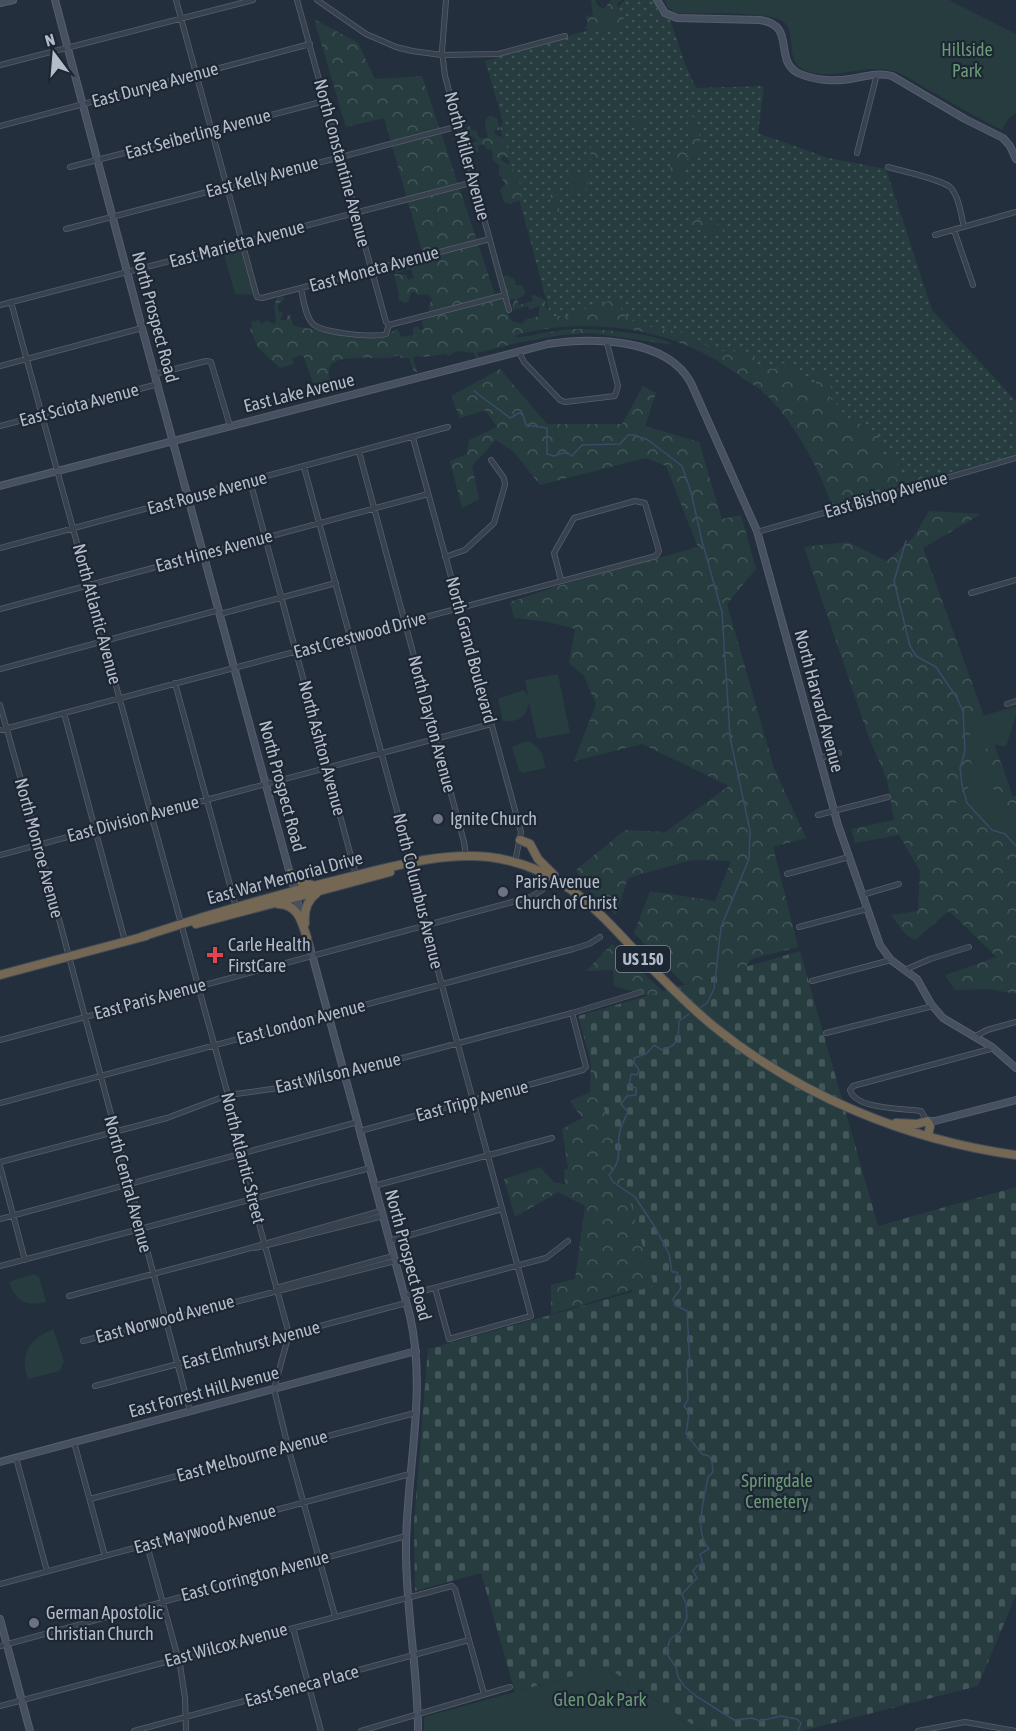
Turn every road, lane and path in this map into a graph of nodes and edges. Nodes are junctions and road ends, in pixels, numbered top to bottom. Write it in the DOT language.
graph roads {
  1 [pos="13,0"];
  2 [pos="56,0"];
  3 [pos="176,0"];
  4 [pos="253,0"];
  5 [pos="297,0"];
  6 [pos="317,0"];
  7 [pos="446,0"];
  8 [pos="657,0"];
  9 [pos="0,3"];
  10 [pos="181,18"];
  11 [pos="565,36"];
  12 [pos="310,44"];
  13 [pos="69,48"];
  14 [pos="442,55"];
  15 [pos="0,65"];
  16 [pos="196,74"];
  17 [pos="877,74"];
  18 [pos="325,100"];
  19 [pos="84,104"];
  20 [pos="0,126"];
  21 [pos="459,126"];
  22 [pos="211,131"];
  23 [pos="857,153"];
  24 [pos="340,157"];
  25 [pos="1016,159"];
  26 [pos="99,160"];
  27 [pos="888,166"];
  28 [pos="70,167"];
  29 [pos="474,182"];
  30 [pos="226,187"];
  31 [pos="1016,212"];
  32 [pos="356,213"];
  33 [pos="114,216"];
  34 [pos="964,227"];
  35 [pos="66,229"];
  36 [pos="954,230"];
  37 [pos="934,235"];
  38 [pos="490,239"];
  39 [pos="242,243"];
  40 [pos="372,269"];
  41 [pos="128,272"];
  42 [pos="973,285"];
  43 [pos="300,288"];
  44 [pos="505,295"];
  45 [pos="11,302"];
  46 [pos="0,305"];
  47 [pos="509,310"];
  48 [pos="390,325"];
  49 [pos="142,328"];
  50 [pos="607,343"];
  51 [pos="519,352"];
  52 [pos="26,359"];
  53 [pos="0,366"];
  54 [pos="155,374"];
  55 [pos="158,384"];
  56 [pos="42,415"];
  57 [pos="0,426"];
  58 [pos="230,426"];
  59 [pos="448,427"];
  60 [pos="413,438"];
  61 [pos="173,441"];
  62 [pos="359,452"];
  63 [pos="1016,458"];
  64 [pos="491,460"];
  65 [pos="304,467"];
  66 [pos="57,471"];
  67 [pos="250,481"];
  68 [pos="0,486"];
  69 [pos="428,494"];
  70 [pos="188,498"];
  71 [pos="374,509"];
  72 [pos="320,524"];
  73 [pos="73,528"];
  74 [pos="757,532"];
  75 [pos="265,538"];
  76 [pos="0,548"];
  77 [pos="204,554"];
  78 [pos="446,557"];
  79 [pos="561,580"];
  80 [pos="1016,580"];
  81 [pos="336,584"];
  82 [pos="89,585"];
  83 [pos="971,592"];
  84 [pos="281,598"];
  85 [pos="0,609"];
  86 [pos="460,609"];
  87 [pos="220,612"];
  88 [pos="405,623"];
  89 [pos="350,638"];
  90 [pos="104,641"];
  91 [pos="296,652"];
  92 [pos="235,668"];
  93 [pos="0,669"];
  94 [pos="175,683"];
  95 [pos="120,697"];
  96 [pos="1016,701"];
  97 [pos="1007,704"];
  98 [pos="0,705"];
  99 [pos="64,713"];
  100 [pos="491,724"];
  101 [pos="6,728"];
  102 [pos="0,730"];
  103 [pos="436,739"];
  104 [pos="382,753"];
  105 [pos="839,753"];
  106 [pos="820,758"];
  107 [pos="327,768"];
  108 [pos="267,783"];
  109 [pos="888,797"];
  110 [pos="207,799"];
  111 [pos="834,812"];
  112 [pos="151,815"];
  113 [pos="818,815"];
  114 [pos="96,829"];
  115 [pos="520,840"];
  116 [pos="39,844"];
  117 [pos="0,855"];
  118 [pos="466,856"];
  119 [pos="849,857"];
  120 [pos="515,862"];
  121 [pos="411,864"];
  122 [pos="290,873"];
  123 [pos="787,874"];
  124 [pos="356,875"];
  125 [pos="563,883"];
  126 [pos="898,884"];
  127 [pos="315,885"];
  128 [pos="325,890"];
  129 [pos="542,890"];
  130 [pos="296,894"];
  131 [pos="862,895"];
  132 [pos="236,907"];
  133 [pos="867,909"];
  134 [pos="245,911"];
  135 [pos="182,926"];
  136 [pos="426,926"];
  137 [pos="799,927"];
  138 [pos="307,934"];
  139 [pos="600,937"];
  140 [pos="125,941"];
  141 [pos="969,947"];
  142 [pos="68,956"];
  143 [pos="313,956"];
  144 [pos="891,960"];
  145 [pos="905,970"];
  146 [pos="0,975"];
  147 [pos="812,981"];
  148 [pos="442,984"];
  149 [pos="198,986"];
  150 [pos="641,992"];
  151 [pos="933,1006"];
  152 [pos="572,1013"];
  153 [pos="328,1014"];
  154 [pos="84,1018"];
  155 [pos="1016,1022"];
  156 [pos="826,1033"];
  157 [pos="974,1037"];
  158 [pos="0,1040"];
  159 [pos="458,1043"];
  160 [pos="214,1046"];
  161 [pos="994,1048"];
  162 [pos="1016,1068"];
  163 [pos="345,1074"];
  164 [pos="100,1076"];
  165 [pos="228,1095"];
  166 [pos="473,1100"];
  167 [pos="1016,1100"];
  168 [pos="0,1102"];
  169 [pos="869,1116"];
  170 [pos="358,1122"];
  171 [pos="931,1123"];
  172 [pos="360,1131"];
  173 [pos="114,1132"];
  174 [pos="928,1136"];
  175 [pos="552,1138"];
  176 [pos="240,1154"];
  177 [pos="488,1155"];
  178 [pos="1016,1155"];
  179 [pos="0,1164"];
  180 [pos="370,1168"];
  181 [pos="128,1184"];
  182 [pos="375,1186"];
  183 [pos="252,1199"];
  184 [pos="502,1209"];
  185 [pos="382,1213"];
  186 [pos="13,1215"];
  187 [pos="0,1218"];
  188 [pos="140,1229"];
  189 [pos="389,1241"];
  190 [pos="568,1241"];
  191 [pos="264,1245"];
  192 [pos="394,1258"];
  193 [pos="25,1260"];
  194 [pos="0,1266"];
  195 [pos="518,1266"];
  196 [pos="152,1274"];
  197 [pos="435,1288"];
  198 [pos="276,1289"];
  199 [pos="69,1296"];
  200 [pos="405,1300"];
  201 [pos="165,1319"];
  202 [pos="289,1334"];
  203 [pos="82,1341"];
  204 [pos="416,1351"];
  205 [pos="177,1365"];
  206 [pos="95,1386"];
  207 [pos="274,1389"];
  208 [pos="190,1411"];
  209 [pos="415,1413"];
  210 [pos="74,1442"];
  211 [pos="288,1446"];
  212 [pos="16,1458"];
  213 [pos="0,1462"];
  214 [pos="410,1474"];
  215 [pos="90,1499"];
  216 [pos="303,1503"];
  217 [pos="406,1536"];
  218 [pos="147,1545"];
  219 [pos="105,1556"];
  220 [pos="319,1559"];
  221 [pos="47,1571"];
  222 [pos="0,1584"];
  223 [pos="409,1597"];
  224 [pos="162,1601"];
  225 [pos="335,1616"];
  226 [pos="0,1619"];
  227 [pos="293,1628"];
  228 [pos="469,1640"];
  229 [pos="3,1645"];
  230 [pos="413,1655"];
  231 [pos="178,1658"];
  232 [pos="309,1684"];
  233 [pos="510,1687"];
  234 [pos="484,1694"];
  235 [pos="22,1700"];
  236 [pos="0,1706"];
  237 [pos="418,1715"];
  238 [pos="185,1717"];
  239 [pos="937,1729"];
  240 [pos="30,1731"];
  241 [pos="134,1731"];
  242 [pos="186,1731"];
  243 [pos="321,1731"];
  244 [pos="361,1731"];
  245 [pos="418,1731"];
  246 [pos="918,1731"];
  247 [pos="1011,1731"];
  248 [pos="1016,1731"];
  1 -- 9 [label="main road"];
  2 -- 13 [label="main road, North Prospect Road"];
  3 -- 10 [label="street"];
  4 -- 10 [label="street"];
  5 -- 12 [label="street, North Constantine Avenue"];
  6 -- 14 [label="street"];
  7 -- 14 [label="street, North Miller Avenue"];
  8 -- 17 [label="main road"];
  10 -- 13 [label="street"];
  10 -- 16 [label="street"];
  11 -- 14 [label="street"];
  12 -- 16 [label="street, East Duryea Avenue"];
  12 -- 18 [label="street, North Constantine Avenue"];
  13 -- 15 [label="street"];
  13 -- 19 [label="main road, North Prospect Road"];
  14 -- 21 [label="street, North Miller Avenue"];
  16 -- 19 [label="street, East Duryea Avenue"];
  16 -- 22 [label="street"];
  17 -- 23 [label="street"];
  17 -- 25 [label="main road"];
  18 -- 22 [label="street, East Seiberling Avenue"];
  18 -- 24 [label="street, North Constantine Avenue"];
  19 -- 20 [label="street, East Duryea Avenue"];
  19 -- 26 [label="main road, North Prospect Road"];
  21 -- 24 [label="street, East Kelly Avenue"];
  21 -- 29 [label="street, North Miller Avenue"];
  22 -- 26 [label="street, East Seiberling Avenue"];
  22 -- 30 [label="street"];
  24 -- 30 [label="street, East Kelly Avenue"];
  24 -- 32 [label="street, North Constantine Avenue"];
  26 -- 28 [label="street, East Seiberling Avenue"];
  26 -- 33 [label="main road, North Prospect Road"];
  27 -- 34 [label="street"];
  29 -- 32 [label="street, East Marietta Avenue"];
  29 -- 38 [label="street, North Miller Avenue"];
  30 -- 33 [label="street, East Kelly Avenue"];
  30 -- 39 [label="street"];
  31 -- 34 [label="street"];
  32 -- 39 [label="street, East Marietta Avenue"];
  32 -- 40 [label="street, North Constantine Avenue"];
  33 -- 35 [label="street, East Kelly Avenue"];
  33 -- 41 [label="main road, North Prospect Road"];
  34 -- 36 [label="street"];
  36 -- 37 [label="street"];
  36 -- 42 [label="street"];
  38 -- 40 [label="street, East Moneta Avenue"];
  38 -- 44 [label="street, North Miller Avenue"];
  39 -- 41 [label="street, East Marietta Avenue"];
  39 -- 43 [label="street, East Moneta Avenue"];
  40 -- 43 [label="street, East Moneta Avenue"];
  40 -- 48 [label="street, North Constantine Avenue"];
  41 -- 45 [label="street, East Marietta Avenue"];
  41 -- 49 [label="main road, North Prospect Road"];
  43 -- 48 [label="street"];
  44 -- 47 [label="street, North Miller Avenue"];
  44 -- 48 [label="street"];
  45 -- 46 [label="street, East Marietta Avenue"];
  45 -- 52 [label="street, North Atlantic Avenue"];
  49 -- 52 [label="street"];
  49 -- 54 [label="main road, North Prospect Road"];
  50 -- 51 [label="main road, East Lake Avenue"];
  50 -- 51 [label="street"];
  50 -- 74 [label="main road, North Harvard Avenue"];
  51 -- 58 [label="main road, East Lake Avenue"];
  52 -- 53 [label="street"];
  52 -- 56 [label="street, North Atlantic Avenue"];
  54 -- 55 [label="main road, North Prospect Road"];
  54 -- 58 [label="street, East Sciota Avenue"];
  55 -- 56 [label="street, East Sciota Avenue"];
  55 -- 61 [label="main road, North Prospect Road"];
  56 -- 57 [label="street, East Sciota Avenue"];
  56 -- 66 [label="street, North Atlantic Avenue"];
  58 -- 61 [label="main road, East Lake Avenue"];
  59 -- 60 [label="street, East Rouse Avenue"];
  60 -- 62 [label="street, East Rouse Avenue"];
  60 -- 69 [label="street, North Grand Boulevard"];
  61 -- 66 [label="main road, East Lake Avenue"];
  61 -- 70 [label="main road, North Prospect Road"];
  62 -- 65 [label="street, East Rouse Avenue"];
  62 -- 71 [label="street, North Dayton Avenue"];
  63 -- 74 [label="street, East Bishop Avenue"];
  64 -- 78 [label="street"];
  65 -- 67 [label="street, East Rouse Avenue"];
  65 -- 72 [label="street, North Columbus Avenue"];
  66 -- 68 [label="main road, East Lake Avenue"];
  66 -- 73 [label="street, North Atlantic Avenue"];
  67 -- 70 [label="street, East Rouse Avenue"];
  67 -- 75 [label="street, North Ashton Avenue"];
  69 -- 71 [label="street, East Hines Avenue"];
  69 -- 78 [label="street, North Grand Boulevard"];
  70 -- 73 [label="street, East Rouse Avenue"];
  70 -- 77 [label="main road, North Prospect Road"];
  71 -- 72 [label="street, East Hines Avenue"];
  71 -- 88 [label="street, North Dayton Avenue"];
  72 -- 75 [label="street, East Hines Avenue"];
  72 -- 81 [label="street, North Columbus Avenue"];
  73 -- 76 [label="street, East Rouse Avenue"];
  73 -- 82 [label="street, North Atlantic Avenue"];
  74 -- 106 [label="main road, North Harvard Avenue"];
  75 -- 77 [label="street, East Hines Avenue"];
  75 -- 84 [label="street, North Ashton Avenue"];
  77 -- 82 [label="street, East Hines Avenue"];
  77 -- 87 [label="main road, North Prospect Road"];
  78 -- 86 [label="street, North Grand Boulevard"];
  79 -- 79 [label="street, East Crestwood Drive"];
  79 -- 86 [label="street, East Crestwood Drive"];
  80 -- 83 [label="street"];
  81 -- 84 [label="street"];
  81 -- 89 [label="street, North Columbus Avenue"];
  82 -- 85 [label="street, East Hines Avenue"];
  82 -- 90 [label="street, North Atlantic Avenue"];
  84 -- 87 [label="street"];
  84 -- 91 [label="street, North Ashton Avenue"];
  86 -- 88 [label="street, East Crestwood Drive"];
  86 -- 100 [label="street, North Grand Boulevard"];
  87 -- 90 [label="street"];
  87 -- 92 [label="main road, North Prospect Road"];
  88 -- 89 [label="street, East Crestwood Drive"];
  88 -- 103 [label="street, North Dayton Avenue"];
  89 -- 91 [label="street, East Crestwood Drive"];
  89 -- 104 [label="street, North Columbus Avenue"];
  90 -- 93 [label="street"];
  90 -- 95 [label="street, North Atlantic Avenue"];
  91 -- 92 [label="street, East Crestwood Drive"];
  91 -- 107 [label="street, North Ashton Avenue"];
  92 -- 94 [label="street, East Crestwood Drive"];
  92 -- 108 [label="main road, North Prospect Road"];
  94 -- 95 [label="street, East Crestwood Drive"];
  94 -- 110 [label="street"];
  95 -- 99 [label="street, East Crestwood Drive"];
  95 -- 112 [label="street, North Atlantic Avenue"];
  96 -- 97 [label="street"];
  98 -- 101 [label="street, North Monroe Avenue"];
  99 -- 101 [label="street, East Crestwood Drive"];
  99 -- 114 [label="street"];
  100 -- 103 [label="street, East Division Avenue"];
  100 -- 115 [label="street, North Grand Boulevard"];
  101 -- 102 [label="street, East Crestwood Drive"];
  101 -- 116 [label="street, North Monroe Avenue"];
  103 -- 104 [label="street, East Division Avenue"];
  103 -- 118 [label="street, North Dayton Avenue"];
  104 -- 107 [label="street, East Division Avenue"];
  104 -- 121 [label="street, North Columbus Avenue"];
  105 -- 106 [label="street"];
  106 -- 111 [label="main road, North Harvard Avenue"];
  107 -- 108 [label="street, East Division Avenue"];
  107 -- 124 [label="street, North Ashton Avenue"];
  108 -- 110 [label="street, East Division Avenue"];
  108 -- 122 [label="main road, North Prospect Road"];
  109 -- 111 [label="street"];
  110 -- 112 [label="street, East Division Avenue"];
  110 -- 132 [label="street"];
  111 -- 113 [label="street"];
  111 -- 119 [label="main road, North Harvard Avenue"];
  112 -- 114 [label="street, East Division Avenue"];
  112 -- 135 [label="street, North Atlantic Avenue"];
  114 -- 116 [label="street, East Division Avenue"];
  114 -- 140 [label="street"];
  115 -- 120 [label="street, North Grand Boulevard"];
  115 -- 125 [label="highway"];
  116 -- 117 [label="street, East Division Avenue"];
  116 -- 142 [label="street, North Monroe Avenue"];
  118 -- 120 [label="highway, East War Memorial Drive / US 150"];
  118 -- 121 [label="highway, East War Memorial Drive / US 150"];
  119 -- 123 [label="street"];
  119 -- 131 [label="main road, North Harvard Avenue"];
  120 -- 125 [label="highway, East War Memorial Drive / US 150"];
  121 -- 124 [label="highway, East War Memorial Drive / US 150"];
  121 -- 128 [label="highway, East War Memorial Drive / US 150"];
  121 -- 136 [label="street, North Columbus Avenue"];
  122 -- 127 [label="highway"];
  122 -- 130 [label="main road, North Prospect Road"];
  124 -- 127 [label="highway, East War Memorial Drive / US 150"];
  125 -- 169 [label="highway, East War Memorial Drive / US 150"];
  126 -- 131 [label="street"];
  127 -- 130 [label="highway, East War Memorial Drive / US 150"];
  128 -- 130 [label="highway, East War Memorial Drive / US 150"];
  128 -- 138 [label="highway"];
  129 -- 136 [label="street, East Paris Avenue"];
  130 -- 132 [label="highway, East War Memorial Drive / US 150"];
  130 -- 134 [label="highway, East War Memorial Drive / US 150"];
  130 -- 138 [label="main road, North Prospect Road"];
  131 -- 133 [label="main road, North Harvard Avenue"];
  132 -- 135 [label="highway, East War Memorial Drive / US 150"];
  133 -- 137 [label="street"];
  133 -- 144 [label="main road, North Harvard Avenue"];
  134 -- 135 [label="highway, East War Memorial Drive / US 150"];
  134 -- 138 [label="highway"];
  135 -- 140 [label="highway, East War Memorial Drive / US 150"];
  135 -- 149 [label="street, North Atlantic Street"];
  136 -- 143 [label="street, East Paris Avenue"];
  136 -- 148 [label="street, North Columbus Avenue"];
  138 -- 143 [label="main road, North Prospect Road"];
  139 -- 148 [label="street, East London Avenue"];
  140 -- 142 [label="highway, East War Memorial Drive / US 150"];
  141 -- 145 [label="street"];
  142 -- 146 [label="highway, East War Memorial Drive / US 150"];
  142 -- 154 [label="street, North Central Avenue"];
  143 -- 149 [label="street, East Paris Avenue"];
  143 -- 153 [label="main road, North Prospect Road"];
  144 -- 145 [label="main road, North Harvard Avenue"];
  144 -- 147 [label="street"];
  145 -- 151 [label="main road, North Harvard Avenue"];
  148 -- 153 [label="street, East London Avenue"];
  148 -- 159 [label="street, North Columbus Avenue"];
  149 -- 154 [label="street, East Paris Avenue"];
  149 -- 160 [label="street, North Atlantic Street"];
  150 -- 152 [label="street, East Wilson Avenue"];
  151 -- 156 [label="street"];
  151 -- 157 [label="main road, North Harvard Avenue"];
  152 -- 159 [label="street, East Wilson Avenue"];
  152 -- 166 [label="street, East Tripp Avenue"];
  153 -- 160 [label="street, East London Avenue"];
  153 -- 163 [label="main road, North Prospect Road"];
  154 -- 158 [label="street, East Paris Avenue"];
  154 -- 164 [label="street, North Central Avenue"];
  155 -- 157 [label="street"];
  157 -- 161 [label="main road, North Harvard Avenue"];
  159 -- 163 [label="street, East Wilson Avenue"];
  159 -- 166 [label="street, North Columbus Avenue"];
  160 -- 164 [label="street, East London Avenue"];
  160 -- 165 [label="street, North Atlantic Street"];
  161 -- 162 [label="main road, North Harvard Avenue"];
  161 -- 171 [label="street"];
  163 -- 165 [label="street, East Wilson Avenue"];
  163 -- 170 [label="main road, North Prospect Road"];
  164 -- 168 [label="street, East London Avenue"];
  164 -- 173 [label="street, North Central Avenue"];
  165 -- 173 [label="street, East Wilson Avenue"];
  165 -- 176 [label="street, North Atlantic Street"];
  166 -- 172 [label="street, East Tripp Avenue"];
  166 -- 177 [label="street, North Columbus Avenue"];
  167 -- 171 [label="main road"];
  169 -- 171 [label="highway"];
  169 -- 174 [label="highway, East War Memorial Drive / US 150"];
  170 -- 172 [label="main road, North Prospect Road"];
  170 -- 176 [label="street"];
  171 -- 174 [label="highway"];
  172 -- 180 [label="main road, North Prospect Road"];
  173 -- 179 [label="street, East Wilson Avenue"];
  173 -- 181 [label="street, North Central Avenue"];
  174 -- 178 [label="highway, East War Memorial Drive / US 150"];
  175 -- 177 [label="street"];
  176 -- 181 [label="street"];
  176 -- 183 [label="street, North Atlantic Street"];
  177 -- 182 [label="street"];
  177 -- 184 [label="street, North Columbus Avenue"];
  179 -- 186 [label="street"];
  180 -- 182 [label="main road, North Prospect Road"];
  180 -- 183 [label="street"];
  181 -- 186 [label="street"];
  181 -- 188 [label="street, North Central Avenue"];
  182 -- 185 [label="main road, North Prospect Road"];
  183 -- 188 [label="street"];
  183 -- 191 [label="street, North Atlantic Street"];
  184 -- 189 [label="street"];
  184 -- 195 [label="street, North Columbus Avenue"];
  185 -- 189 [label="main road, North Prospect Road"];
  185 -- 191 [label="street"];
  186 -- 187 [label="street"];
  186 -- 193 [label="street"];
  188 -- 193 [label="street"];
  188 -- 196 [label="street, North Central Avenue"];
  189 -- 192 [label="main road, North Prospect Road"];
  190 -- 195 [label="street, East Elmhurst Avenue"];
  191 -- 196 [label="street"];
  191 -- 198 [label="street, North Atlantic Street"];
  192 -- 198 [label="street, East Norwood Avenue"];
  192 -- 200 [label="main road, North Prospect Road"];
  193 -- 194 [label="street"];
  195 -- 197 [label="street, East Elmhurst Avenue"];
  195 -- 197 [label="street, North Columbus Avenue"];
  196 -- 199 [label="street"];
  196 -- 201 [label="street, North Central Avenue"];
  197 -- 200 [label="street, East Elmhurst Avenue"];
  198 -- 201 [label="street, East Norwood Avenue"];
  198 -- 202 [label="street, North Atlantic Street"];
  200 -- 202 [label="street, East Elmhurst Avenue"];
  200 -- 204 [label="main road, North Prospect Road"];
  201 -- 203 [label="street, East Norwood Avenue"];
  201 -- 205 [label="street, North Central Avenue"];
  202 -- 205 [label="street, East Elmhurst Avenue"];
  202 -- 207 [label="street"];
  204 -- 207 [label="main road, East Forrest Hill Avenue"];
  204 -- 209 [label="main road, North Prospect Road"];
  205 -- 206 [label="street, East Elmhurst Avenue"];
  205 -- 208 [label="street, North Central Avenue"];
  207 -- 208 [label="main road, East Forrest Hill Avenue"];
  207 -- 211 [label="street"];
  208 -- 210 [label="main road, East Forrest Hill Avenue"];
  209 -- 211 [label="street, East Melbourne Avenue"];
  209 -- 214 [label="main road, North Prospect Road"];
  210 -- 212 [label="main road, East Forrest Hill Avenue"];
  210 -- 215 [label="street"];
  211 -- 215 [label="street, East Melbourne Avenue"];
  211 -- 216 [label="street"];
  212 -- 213 [label="main road, East Forrest Hill Avenue"];
  212 -- 221 [label="street"];
  214 -- 216 [label="street, East Maywood Avenue"];
  214 -- 217 [label="main road, North Prospect Road"];
  215 -- 219 [label="street"];
  216 -- 218 [label="street, East Maywood Avenue"];
  216 -- 220 [label="street"];
  217 -- 220 [label="street, East Corrington Avenue"];
  217 -- 223 [label="main road, North Prospect Road"];
  218 -- 219 [label="street, East Maywood Avenue"];
  218 -- 224 [label="street"];
  219 -- 221 [label="street, East Maywood Avenue"];
  220 -- 224 [label="street, East Corrington Avenue"];
  220 -- 225 [label="street"];
  221 -- 222 [label="street, East Maywood Avenue"];
  223 -- 225 [label="street, East Wilcox Avenue"];
  223 -- 228 [label="street, East Wilcox Avenue"];
  223 -- 230 [label="main road, North Prospect Road"];
  224 -- 229 [label="street, East Corrington Avenue"];
  224 -- 231 [label="street"];
  225 -- 227 [label="street, East Wilcox Avenue"];
  226 -- 229 [label="main road"];
  227 -- 231 [label="street, East Wilcox Avenue"];
  227 -- 232 [label="street"];
  228 -- 230 [label="street, East Seneca Place"];
  228 -- 234 [label="street"];
  229 -- 235 [label="main road"];
  230 -- 232 [label="street, East Seneca Place"];
  230 -- 237 [label="main road, North Prospect Road"];
  231 -- 235 [label="street, East Wilcox Avenue"];
  231 -- 238 [label="street"];
  232 -- 238 [label="street, East Seneca Place"];
  232 -- 243 [label="street"];
  233 -- 234 [label="street"];
  234 -- 237 [label="street"];
  235 -- 236 [label="street, East Wilcox Avenue"];
  235 -- 240 [label="main road"];
  237 -- 244 [label="street"];
  237 -- 245 [label="main road, North Prospect Road"];
  238 -- 241 [label="street, East Seneca Place"];
  238 -- 242 [label="street"];
  239 -- 246 [label="street"];
  239 -- 247 [label="street"];
  247 -- 248 [label="street"];
}
